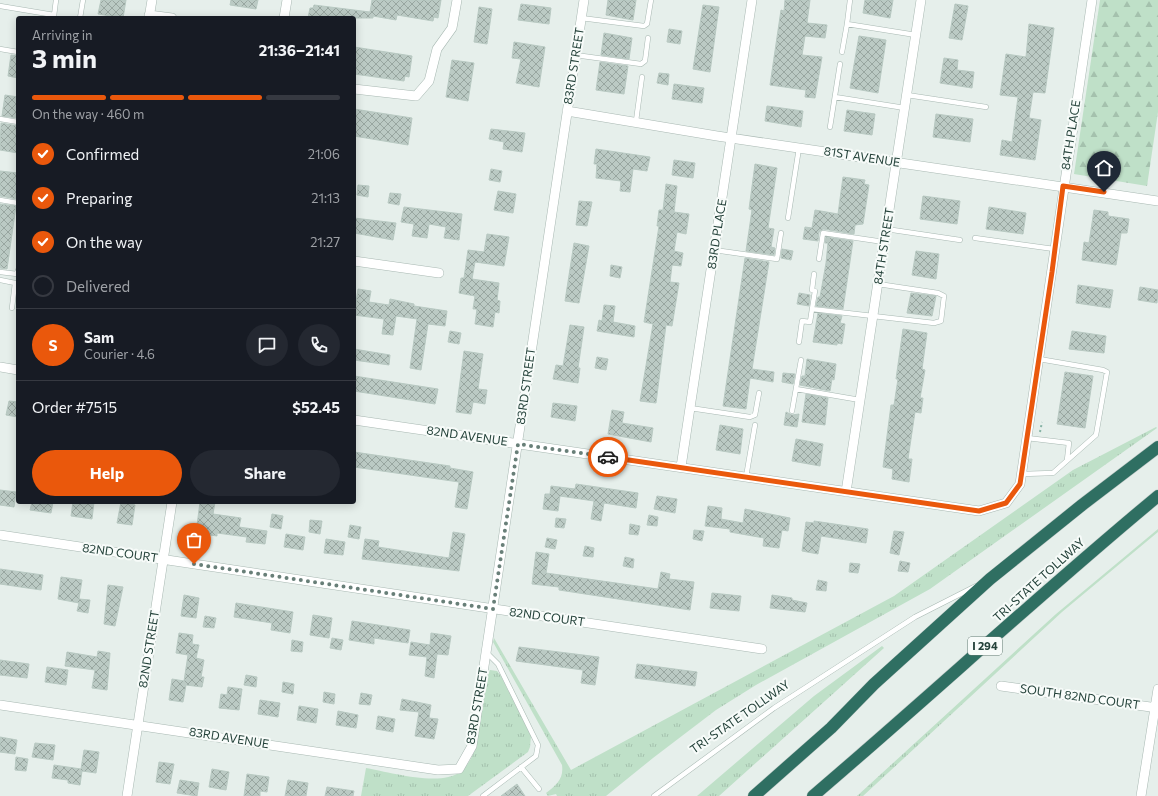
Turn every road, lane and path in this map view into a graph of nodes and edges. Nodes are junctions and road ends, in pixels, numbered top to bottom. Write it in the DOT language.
graph roads {
  1 [pos="56,0"];
  2 [pos="83,0"];
  3 [pos="152,0"];
  4 [pos="287,0"];
  5 [pos="458,0"];
  6 [pos="584,0"];
  7 [pos="651,0"];
  8 [pos="752,0"];
  9 [pos="850,0"];
  10 [pos="921,0"];
  11 [pos="1092,0"];
  12 [pos="0,6"];
  13 [pos="54,16"];
  14 [pos="80,16"];
  15 [pos="149,16"];
  16 [pos="284,16"];
  17 [pos="581,18"];
  18 [pos="847,24"];
  19 [pos="916,35"];
  20 [pos="648,38"];
  21 [pos="0,49"];
  22 [pos="16,52"];
  23 [pos="842,52"];
  24 [pos="576,55"];
  25 [pos="840,64"];
  26 [pos="642,78"];
  27 [pos="356,89"];
  28 [pos="907,95"];
  29 [pos="835,98"];
  30 [pos="986,107"];
  31 [pos="905,108"];
  32 [pos="567,111"];
  33 [pos="0,119"];
  34 [pos="636,121"];
  35 [pos="16,122"];
  36 [pos="830,127"];
  37 [pos="731,138"];
  38 [pos="799,148"];
  39 [pos="897,163"];
  40 [pos="1063,186"];
  41 [pos="0,200"];
  42 [pos="1158,201"];
  43 [pos="16,203"];
  44 [pos="788,218"];
  45 [pos="886,229"];
  46 [pos="781,233"];
  47 [pos="975,238"];
  48 [pos="960,240"];
  49 [pos="884,242"];
  50 [pos="1054,249"];
  51 [pos="714,250"];
  52 [pos="819,259"];
  53 [pos="356,261"];
  54 [pos="0,272"];
  55 [pos="439,273"];
  56 [pos="16,274"];
  57 [pos="814,274"];
  58 [pos="0,280"];
  59 [pos="878,284"];
  60 [pos="12,308"];
  61 [pos="812,308"];
  62 [pos="873,316"];
  63 [pos="799,342"];
  64 [pos="801,360"];
  65 [pos="1039,360"];
  66 [pos="0,368"];
  67 [pos="16,370"];
  68 [pos="796,389"];
  69 [pos="759,393"];
  70 [pos="860,400"];
  71 [pos="690,408"];
  72 [pos="792,411"];
  73 [pos="356,420"];
  74 [pos="755,425"];
  75 [pos="1027,438"];
  76 [pos="518,444"];
  77 [pos="1158,447"];
  78 [pos="1066,460"];
  79 [pos="681,468"];
  80 [pos="1022,474"];
  81 [pos="746,477"];
  82 [pos="846,492"];
  83 [pos="1158,496"];
  84 [pos="1006,503"];
  85 [pos="172,504"];
  86 [pos="0,535"];
  87 [pos="163,559"];
  88 [pos="990,579"];
  89 [pos="493,609"];
  90 [pos="762,649"];
  91 [pos="486,652"];
  92 [pos="1001,686"];
  93 [pos="1158,689"];
  94 [pos="0,705"];
  95 [pos="1156,707"];
  96 [pos="138,725"];
  97 [pos="521,767"];
  98 [pos="459,769"];
  99 [pos="539,790"];
  100 [pos="127,796"];
  101 [pos="483,796"];
  102 [pos="654,796"];
  103 [pos="754,796"];
  104 [pos="813,796"];
  105 [pos="1141,796"];
  1 -- 13 [label="lane"];
  2 -- 14 [label="lane"];
  3 -- 15 [label="street"];
  4 -- 16 [label="street"];
  5 -- 27 [label="street"];
  6 -- 17 [label="street, 83RD STREET"];
  7 -- 17 [label="lane"];
  8 -- 37 [label="street, 83RD PLACE"];
  9 -- 18 [label="lane"];
  10 -- 19 [label="street, 84TH STREET"];
  11 -- 40 [label="street, 84TH PLACE"];
  12 -- 13 [label="lane"];
  17 -- 24 [label="street, 83RD STREET"];
  18 -- 19 [label="lane"];
  18 -- 23 [label="lane"];
  19 -- 28 [label="street, 84TH STREET"];
  20 -- 24 [label="lane"];
  21 -- 22 [label="lane"];
  24 -- 32 [label="street, 83RD STREET"];
  25 -- 29 [label="lane"];
  26 -- 34 [label="lane"];
  28 -- 30 [label="lane"];
  28 -- 31 [label="street, 84TH STREET"];
  29 -- 31 [label="lane"];
  29 -- 36 [label="lane"];
  31 -- 39 [label="street, 84TH STREET"];
  32 -- 34 [label="street, 81ST AVENUE"];
  32 -- 76 [label="street, 83RD STREET"];
  33 -- 35 [label="lane"];
  34 -- 37 [label="street, 81ST AVENUE"];
  37 -- 38 [label="street, 81ST AVENUE"];
  37 -- 51 [label="street, 83RD PLACE"];
  38 -- 39 [label="street, 81ST AVENUE"];
  38 -- 44 [label="lane"];
  39 -- 40 [label="street, 81ST AVENUE"];
  39 -- 45 [label="street, 84TH STREET"];
  40 -- 42 [label="street, 81ST AVENUE"];
  40 -- 50 [label="street, 84TH PLACE"];
  41 -- 43 [label="lane"];
  45 -- 48 [label="lane"];
  45 -- 49 [label="street, 84TH STREET"];
  46 -- 51 [label="lane"];
  47 -- 50 [label="lane"];
  49 -- 52 [label="lane"];
  49 -- 59 [label="street, 84TH STREET"];
  50 -- 65 [label="street, 84TH PLACE"];
  51 -- 71 [label="street, 83RD PLACE"];
  53 -- 55 [label="street"];
  54 -- 56 [label="lane"];
  57 -- 61 [label="lane"];
  58 -- 60 [label="lane"];
  59 -- 62 [label="street, 84TH STREET"];
  59 -- 62 [label="lane"];
  61 -- 62 [label="lane"];
  61 -- 63 [label="lane"];
  62 -- 70 [label="street, 84TH STREET"];
  64 -- 68 [label="lane"];
  65 -- 75 [label="street, 84TH PLACE"];
  65 -- 78 [label="lane"];
  66 -- 67 [label="street"];
  68 -- 70 [label="lane"];
  68 -- 72 [label="lane"];
  69 -- 71 [label="lane"];
  70 -- 82 [label="street, 84TH STREET"];
  71 -- 79 [label="street, 83RD PLACE"];
  73 -- 76 [label="street, 82ND AVENUE"];
  74 -- 81 [label="lane"];
  75 -- 78 [label="lane"];
  75 -- 80 [label="street, 84TH PLACE"];
  76 -- 79 [label="street, 82ND AVENUE"];
  76 -- 89 [label="street, 83RD STREET"];
  77 -- 88 [label="highway, TRI-STATE TOLLWAY"];
  78 -- 80 [label="lane"];
  79 -- 81 [label="street, 82ND AVENUE"];
  80 -- 84 [label="street, 84TH PLACE"];
  81 -- 82 [label="street, 82ND AVENUE"];
  82 -- 84 [label="street, 82ND AVENUE"];
  83 -- 104 [label="highway, TRI-STATE TOLLWAY / I 294"];
  85 -- 87 [label="street, 82ND STREET"];
  86 -- 87 [label="street, 82ND COURT"];
  87 -- 89 [label="street, 82ND COURT"];
  87 -- 96 [label="street, 82ND STREET"];
  88 -- 102 [label="lane, TRI-STATE TOLLWAY"];
  88 -- 103 [label="highway, TRI-STATE TOLLWAY"];
  89 -- 90 [label="street, 82ND COURT"];
  89 -- 91 [label="street, 83RD STREET"];
  91 -- 97 [label="lane"];
  91 -- 98 [label="street, 83RD STREET"];
  92 -- 95 [label="street, SOUTH 82ND COURT"];
  93 -- 95 [label="street"];
  94 -- 96 [label="street, 83RD AVENUE"];
  95 -- 105 [label="street"];
  96 -- 98 [label="street, 83RD AVENUE"];
  96 -- 100 [label="street, 82ND STREET"];
  97 -- 99 [label="lane"];
  97 -- 101 [label="lane"];
}
